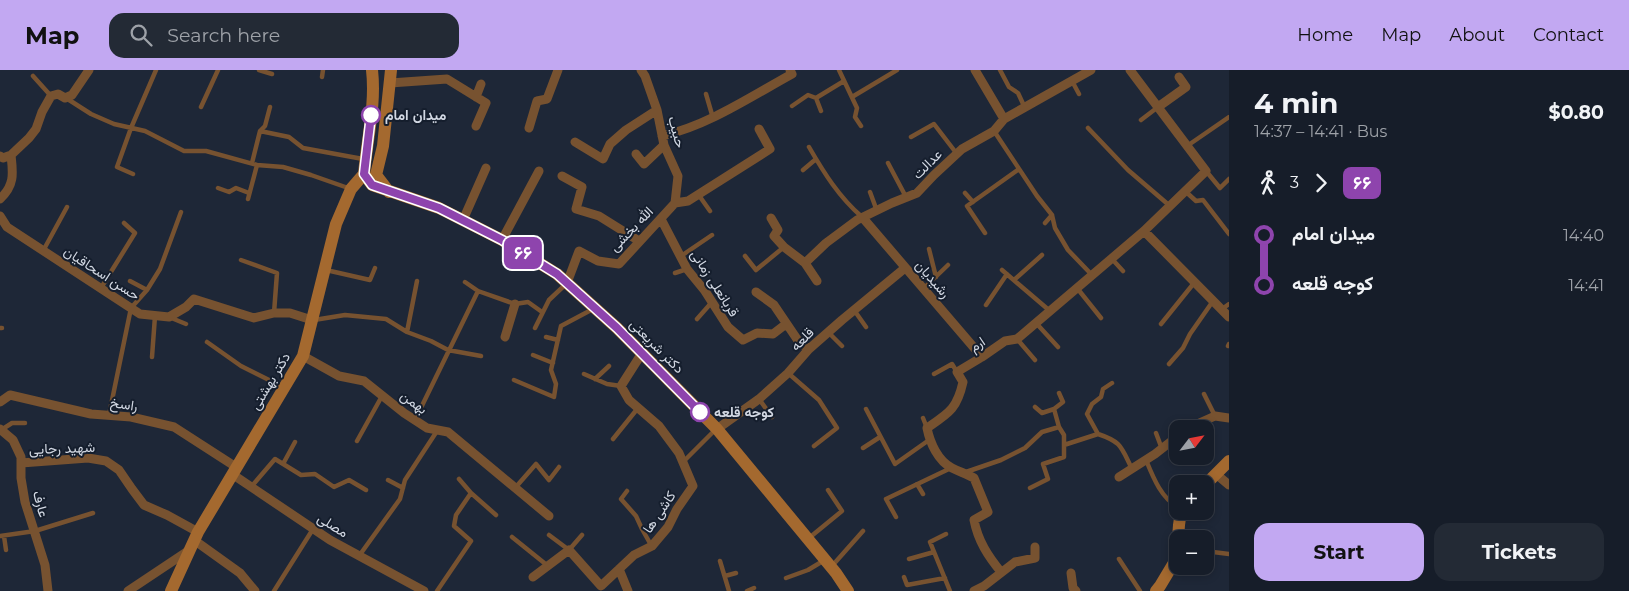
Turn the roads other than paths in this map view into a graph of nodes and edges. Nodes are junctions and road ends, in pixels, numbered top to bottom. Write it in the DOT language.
graph roads {
  1 [pos="88,70"];
  2 [pos="156,70"];
  3 [pos="218,70"];
  4 [pos="259,70"];
  5 [pos="323,70"];
  6 [pos="372,70"];
  7 [pos="558,70"];
  8 [pos="641,70"];
  9 [pos="790,70"];
  10 [pos="839,70"];
  11 [pos="897,70"];
  12 [pos="975,70"];
  13 [pos="1000,70"];
  14 [pos="1091,70"];
  15 [pos="1130,70"];
  16 [pos="272,74"];
  17 [pos="33,76"];
  18 [pos="390,76"];
  19 [pos="322,77"];
  20 [pos="1179,77"];
  21 [pos="844,81"];
  22 [pos="1072,81"];
  23 [pos="481,84"];
  24 [pos="706,94"];
  25 [pos="1079,94"];
  26 [pos="51,96"];
  27 [pos="476,97"];
  28 [pos="852,97"];
  29 [pos="65,98"];
  30 [pos="816,98"];
  31 [pos="792,106"];
  32 [pos="270,107"];
  33 [pos="1158,107"];
  34 [pos="201,108"];
  35 [pos="1025,108"];
  36 [pos="657,110"];
  37 [pos="821,111"];
  38 [pos="1229,117"];
  39 [pos="713,118"];
  40 [pos="1004,119"];
  41 [pos="1141,120"];
  42 [pos="476,126"];
  43 [pos="861,126"];
  44 [pos="131,128"];
  45 [pos="529,128"];
  46 [pos="1088,128"];
  47 [pos="759,129"];
  48 [pos="260,131"];
  49 [pos="994,131"];
  50 [pos="662,136"];
  51 [pos="911,137"];
  52 [pos="575,142"];
  53 [pos="664,145"];
  54 [pos="1187,146"];
  55 [pos="809,147"];
  56 [pos="636,154"];
  57 [pos="956,154"];
  58 [pos="11,155"];
  59 [pos="0,156"];
  60 [pos="365,159"];
  61 [pos="816,159"];
  62 [pos="888,163"];
  63 [pos="255,164"];
  64 [pos="486,168"];
  65 [pos="1019,168"];
  66 [pos="803,170"];
  67 [pos="1206,170"];
  68 [pos="539,171"];
  69 [pos="132,174"];
  70 [pos="364,174"];
  71 [pos="562,176"];
  72 [pos="1229,178"];
  73 [pos="218,188"];
  74 [pos="351,189"];
  75 [pos="1185,191"];
  76 [pos="389,192"];
  77 [pos="870,192"];
  78 [pos="249,193"];
  79 [pos="964,193"];
  80 [pos="698,194"];
  81 [pos="906,197"];
  82 [pos="0,198"];
  83 [pos="248,199"];
  84 [pos="973,202"];
  85 [pos="675,204"];
  86 [pos="1170,206"];
  87 [pos="67,207"];
  88 [pos="710,211"];
  89 [pos="877,211"];
  90 [pos="181,212"];
  91 [pos="1052,215"];
  92 [pos="0,216"];
  93 [pos="771,218"];
  94 [pos="863,218"];
  95 [pos="661,219"];
  96 [pos="463,220"];
  97 [pos="124,223"];
  98 [pos="1045,223"];
  99 [pos="1144,231"];
  100 [pos="985,233"];
  101 [pos="1229,233"];
  102 [pos="712,235"];
  103 [pos="502,240"];
  104 [pos="639,241"];
  105 [pos="784,247"];
  106 [pos="929,249"];
  107 [pos="43,251"];
  108 [pos="1042,255"];
  109 [pos="681,256"];
  110 [pos="745,256"];
  111 [pos="1112,259"];
  112 [pos="241,260"];
  113 [pos="805,263"];
  114 [pos="948,265"];
  115 [pos="375,268"];
  116 [pos="905,268"];
  117 [pos="687,269"];
  118 [pos="325,270"];
  119 [pos="1002,270"];
  120 [pos="1122,271"];
  121 [pos="675,273"];
  122 [pos="1007,274"];
  123 [pos="1092,275"];
  124 [pos="936,277"];
  125 [pos="1014,280"];
  126 [pos="130,281"];
  127 [pos="417,281"];
  128 [pos="817,281"];
  129 [pos="465,282"];
  130 [pos="1195,282"];
  131 [pos="567,283"];
  132 [pos="100,288"];
  133 [pos="1077,288"];
  134 [pos="923,289"];
  135 [pos="147,290"];
  136 [pos="478,291"];
  137 [pos="756,292"];
  138 [pos="1213,301"];
  139 [pos="712,302"];
  140 [pos="515,304"];
  141 [pos="986,305"];
  142 [pos="1225,307"];
  143 [pos="131,308"];
  144 [pos="595,308"];
  145 [pos="854,310"];
  146 [pos="1050,311"];
  147 [pos="542,312"];
  148 [pos="274,313"];
  149 [pos="155,316"];
  150 [pos="1229,317"];
  151 [pos="169,318"];
  152 [pos="1101,318"];
  153 [pos="697,319"];
  154 [pos="312,320"];
  155 [pos="1036,323"];
  156 [pos="186,324"];
  157 [pos="786,324"];
  158 [pos="1161,324"];
  159 [pos="866,327"];
  160 [pos="535,328"];
  161 [pos="407,332"];
  162 [pos="828,332"];
  163 [pos="505,337"];
  164 [pos="546,337"];
  165 [pos="1017,339"];
  166 [pos="558,340"];
  167 [pos="207,342"];
  168 [pos="842,346"];
  169 [pos="1058,347"];
  170 [pos="810,349"];
  171 [pos="448,350"];
  172 [pos="642,353"];
  173 [pos="533,355"];
  174 [pos="303,356"];
  175 [pos="481,356"];
  176 [pos="152,357"];
  177 [pos="982,358"];
  178 [pos="1035,360"];
  179 [pos="553,363"];
  180 [pos="1169,364"];
  181 [pos="609,366"];
  182 [pos="957,372"];
  183 [pos="788,373"];
  184 [pos="584,374"];
  185 [pos="934,374"];
  186 [pos="595,379"];
  187 [pos="514,380"];
  188 [pos="1112,383"];
  189 [pos="621,386"];
  190 [pos="284,388"];
  191 [pos="1059,393"];
  192 [pos="1204,394"];
  193 [pos="382,396"];
  194 [pos="759,399"];
  195 [pos="0,402"];
  196 [pos="1035,407"];
  197 [pos="638,408"];
  198 [pos="866,409"];
  199 [pos="1054,409"];
  200 [pos="109,415"];
  201 [pos="1215,416"];
  202 [pos="772,417"];
  203 [pos="923,418"];
  204 [pos="1229,418"];
  205 [pos="415,420"];
  206 [pos="1206,420"];
  207 [pos="25,423"];
  208 [pos="1059,427"];
  209 [pos="717,428"];
  210 [pos="928,428"];
  211 [pos="1,430"];
  212 [pos="437,430"];
  213 [pos="1156,433"];
  214 [pos="1098,434"];
  215 [pos="880,437"];
  216 [pos="613,439"];
  217 [pos="929,440"];
  218 [pos="358,441"];
  219 [pos="295,442"];
  220 [pos="1169,443"];
  221 [pos="1064,445"];
  222 [pos="814,446"];
  223 [pos="863,448"];
  224 [pos="1162,449"];
  225 [pos="1146,460"];
  226 [pos="1229,460"];
  227 [pos="683,462"];
  228 [pos="21,464"];
  229 [pos="284,464"];
  230 [pos="560,467"];
  231 [pos="951,468"];
  232 [pos="1132,468"];
  233 [pos="234,470"];
  234 [pos="964,473"];
  235 [pos="1216,474"];
  236 [pos="1119,477"];
  237 [pos="459,479"];
  238 [pos="388,480"];
  239 [pos="917,484"];
  240 [pos="1229,485"];
  241 [pos="251,487"];
  242 [pos="403,488"];
  243 [pos="516,488"];
  244 [pos="1030,488"];
  245 [pos="366,490"];
  246 [pos="828,490"];
  247 [pos="627,491"];
  248 [pos="471,493"];
  249 [pos="923,494"];
  250 [pos="1169,502"];
  251 [pos="93,512"];
  252 [pos="496,515"];
  253 [pos="549,516"];
  254 [pos="896,517"];
  255 [pos="313,529"];
  256 [pos="35,531"];
  257 [pos="863,531"];
  258 [pos="946,534"];
  259 [pos="549,535"];
  260 [pos="582,535"];
  261 [pos="2,536"];
  262 [pos="512,536"];
  263 [pos="808,539"];
  264 [pos="193,541"];
  265 [pos="652,546"];
  266 [pos="1035,547"];
  267 [pos="6,550"];
  268 [pos="570,550"];
  269 [pos="934,552"];
  270 [pos="1214,552"];
  271 [pos="1229,554"];
  272 [pos="359,556"];
  273 [pos="909,559"];
  274 [pos="1119,559"];
  275 [pos="720,561"];
  276 [pos="828,563"];
  277 [pos="548,566"];
  278 [pos="619,569"];
  279 [pos="1169,571"];
  280 [pos="736,572"];
  281 [pos="1001,572"];
  282 [pos="1071,574"];
  283 [pos="724,576"];
  284 [pos="533,577"];
  285 [pos="904,577"];
  286 [pos="786,578"];
  287 [pos="945,578"];
  288 [pos="754,588"];
  289 [pos="48,591"];
  290 [pos="128,591"];
  291 [pos="171,591"];
  292 [pos="255,591"];
  293 [pos="274,591"];
  294 [pos="424,591"];
  295 [pos="437,591"];
  296 [pos="628,591"];
  297 [pos="729,591"];
  298 [pos="747,591"];
  299 [pos="848,591"];
  300 [pos="950,591"];
  301 [pos="976,591"];
  302 [pos="1076,591"];
  303 [pos="1140,591"];
  304 [pos="1156,591"];
  1 -- 29 [label="street"];
  2 -- 44 [label="lane"];
  3 -- 34 [label="lane"];
  4 -- 16 [label="lane"];
  5 -- 19 [label="lane"];
  6 -- 60 [label="main road"];
  7 -- 45 [label="street"];
  8 -- 36 [label="street, حبیب"];
  9 -- 39 [label="street"];
  10 -- 21 [label="lane"];
  11 -- 28 [label="lane"];
  12 -- 40 [label="street"];
  13 -- 35 [label="lane"];
  14 -- 22 [label="street"];
  15 -- 33 [label="street"];
  17 -- 26 [label="lane"];
  18 -- 27 [label="street"];
  18 -- 76 [label="main road"];
  20 -- 33 [label="street"];
  21 -- 28 [label="lane"];
  21 -- 30 [label="lane"];
  22 -- 25 [label="lane"];
  22 -- 35 [label="street"];
  23 -- 27 [label="street"];
  24 -- 39 [label="lane"];
  26 -- 29 [label="street"];
  26 -- 58 [label="street"];
  27 -- 42 [label="street"];
  28 -- 43 [label="lane"];
  29 -- 44 [label="lane"];
  30 -- 31 [label="lane"];
  30 -- 37 [label="lane"];
  32 -- 48 [label="lane"];
  33 -- 41 [label="lane"];
  33 -- 54 [label="street"];
  35 -- 40 [label="street"];
  36 -- 50 [label="street, حبیب"];
  36 -- 52 [label="street"];
  38 -- 54 [label="lane"];
  39 -- 50 [label="street"];
  40 -- 49 [label="street, عدالت"];
  44 -- 63 [label="lane"];
  44 -- 69 [label="lane"];
  46 -- 86 [label="lane"];
  47 -- 80 [label="street"];
  48 -- 60 [label="lane"];
  48 -- 63 [label="lane"];
  49 -- 57 [label="street, عدالت"];
  49 -- 65 [label="lane"];
  50 -- 53 [label="street, حبیب"];
  51 -- 57 [label="lane"];
  53 -- 56 [label="street"];
  53 -- 85 [label="street, حبیب"];
  54 -- 67 [label="street"];
  55 -- 61 [label="lane"];
  57 -- 81 [label="street, عدالت"];
  58 -- 59 [label="street"];
  58 -- 82 [label="street"];
  60 -- 70 [label="main road"];
  61 -- 66 [label="lane"];
  61 -- 94 [label="lane"];
  62 -- 81 [label="lane"];
  63 -- 74 [label="lane"];
  63 -- 78 [label="lane"];
  64 -- 96 [label="street"];
  65 -- 84 [label="lane"];
  65 -- 91 [label="lane"];
  67 -- 72 [label="lane"];
  67 -- 75 [label="street, ارم"];
  68 -- 103 [label="street"];
  70 -- 74 [label="main road, دکتر بهشتی"];
  70 -- 76 [label="main road, دکتر شریعتی"];
  71 -- 104 [label="street"];
  73 -- 78 [label="lane"];
  74 -- 118 [label="main road, دکتر بهشتی"];
  75 -- 86 [label="street, ارم"];
  75 -- 101 [label="lane"];
  76 -- 96 [label="main road, دکتر شریعتی"];
  77 -- 89 [label="lane"];
  78 -- 83 [label="lane"];
  79 -- 84 [label="lane"];
  80 -- 85 [label="street"];
  80 -- 88 [label="lane"];
  81 -- 89 [label="street, عدالت"];
  84 -- 100 [label="lane"];
  85 -- 95 [label="street, الله بخشی"];
  86 -- 99 [label="street, ارم"];
  87 -- 107 [label="lane"];
  89 -- 94 [label="street, عدالت"];
  90 -- 135 [label="lane"];
  91 -- 98 [label="lane"];
  91 -- 123 [label="lane"];
  92 -- 107 [label="street, حسن اسحاقیان"];
  93 -- 105 [label="street"];
  94 -- 113 [label="street, عدالت"];
  94 -- 116 [label="street, رشیدیان"];
  95 -- 104 [label="street, الله بخشی"];
  95 -- 109 [label="street, قربانعلی زمانی"];
  96 -- 103 [label="main road, دکتر شریعتی"];
  97 -- 132 [label="lane"];
  99 -- 111 [label="street, ارم"];
  99 -- 130 [label="street"];
  102 -- 109 [label="lane"];
  103 -- 131 [label="main road, دکتر شریعتی"];
  104 -- 131 [label="street, الله بخشی"];
  105 -- 110 [label="lane"];
  105 -- 113 [label="street"];
  106 -- 124 [label="lane"];
  107 -- 132 [label="street, حسن اسحاقیان"];
  108 -- 125 [label="lane"];
  109 -- 117 [label="street, قربانعلی زمانی"];
  111 -- 120 [label="lane"];
  111 -- 123 [label="street, ارم"];
  112 -- 148 [label="lane"];
  113 -- 128 [label="street"];
  114 -- 124 [label="lane"];
  115 -- 118 [label="lane"];
  116 -- 134 [label="street, رشیدیان"];
  116 -- 145 [label="street, قلعه"];
  117 -- 121 [label="lane"];
  117 -- 139 [label="street, قربانعلی زمانی"];
  118 -- 154 [label="main road, دکتر بهشتی"];
  119 -- 122 [label="lane"];
  122 -- 125 [label="lane"];
  122 -- 141 [label="lane"];
  123 -- 133 [label="street, ارم"];
  124 -- 134 [label="lane"];
  125 -- 146 [label="lane"];
  126 -- 135 [label="lane"];
  127 -- 161 [label="lane"];
  129 -- 136 [label="lane"];
  130 -- 138 [label="street"];
  130 -- 158 [label="lane"];
  131 -- 144 [label="main road, دکتر شریعتی"];
  131 -- 147 [label="lane"];
  132 -- 143 [label="street, حسن اسحاقیان"];
  133 -- 146 [label="street, ارم"];
  133 -- 152 [label="lane"];
  134 -- 177 [label="street, رشیدیان"];
  135 -- 143 [label="lane"];
  136 -- 140 [label="lane"];
  136 -- 171 [label="lane"];
  137 -- 157 [label="street"];
  138 -- 142 [label="street"];
  138 -- 180 [label="lane"];
  139 -- 153 [label="lane"];
  139 -- 157 [label="street, قربانعلی زمانی"];
  140 -- 147 [label="lane"];
  140 -- 163 [label="street"];
  142 -- 150 [label="street"];
  143 -- 149 [label="street, حسن اسحاقیان"];
  143 -- 200 [label="lane"];
  144 -- 166 [label="lane"];
  144 -- 172 [label="main road, دکتر شریعتی"];
  145 -- 159 [label="lane"];
  145 -- 162 [label="street, قلعه"];
  146 -- 155 [label="street, ارم"];
  147 -- 160 [label="lane"];
  148 -- 151 [label="street"];
  148 -- 154 [label="street"];
  149 -- 151 [label="street, حسن اسحاقیان"];
  149 -- 176 [label="lane"];
  151 -- 156 [label="lane"];
  154 -- 161 [label="lane"];
  154 -- 174 [label="main road, دکتر بهشتی"];
  155 -- 165 [label="street, ارم"];
  155 -- 169 [label="lane"];
  157 -- 170 [label="street"];
  161 -- 171 [label="lane"];
  162 -- 168 [label="lane"];
  162 -- 170 [label="street, قلعه"];
  164 -- 166 [label="lane"];
  165 -- 177 [label="street, ارم"];
  165 -- 178 [label="lane"];
  166 -- 179 [label="lane"];
  167 -- 190 [label="lane"];
  170 -- 183 [label="street, قلعه"];
  171 -- 175 [label="lane"];
  171 -- 205 [label="lane"];
  172 -- 189 [label="street"];
  172 -- 209 [label="main road, دکتر شریعتی"];
  173 -- 179 [label="lane"];
  174 -- 190 [label="main road, دکتر بهشتی"];
  174 -- 193 [label="street, بهمن"];
  177 -- 182 [label="street, ارم"];
  179 -- 187 [label="lane"];
  181 -- 186 [label="lane"];
  182 -- 185 [label="lane"];
  182 -- 210 [label="street"];
  183 -- 194 [label="street, قلعه"];
  183 -- 222 [label="lane"];
  184 -- 186 [label="lane"];
  186 -- 189 [label="lane"];
  188 -- 214 [label="lane"];
  189 -- 197 [label="street, کاشی ها"];
  190 -- 233 [label="main road, دکتر بهشتی"];
  191 -- 199 [label="lane"];
  192 -- 201 [label="lane"];
  193 -- 205 [label="street, بهمن"];
  193 -- 218 [label="lane"];
  194 -- 202 [label="lane"];
  194 -- 209 [label="street, قلعه"];
  195 -- 200 [label="street, راسخ"];
  196 -- 199 [label="lane"];
  197 -- 216 [label="lane"];
  197 -- 227 [label="street, کاشی ها"];
  198 -- 215 [label="lane"];
  199 -- 208 [label="lane"];
  200 -- 233 [label="street, راسخ"];
  201 -- 204 [label="street"];
  201 -- 206 [label="street"];
  203 -- 210 [label="lane"];
  205 -- 212 [label="street, بهمن"];
  207 -- 211 [label="lane"];
  208 -- 221 [label="lane"];
  208 -- 234 [label="lane"];
  209 -- 227 [label="lane"];
  209 -- 263 [label="main road, دکتر شریعتی"];
  210 -- 217 [label="street"];
  211 -- 228 [label="street, عارف"];
  212 -- 242 [label="lane"];
  212 -- 243 [label="street, بهمن"];
  213 -- 224 [label="lane"];
  214 -- 221 [label="lane"];
  214 -- 232 [label="lane"];
  215 -- 217 [label="lane"];
  215 -- 223 [label="lane"];
  217 -- 231 [label="street"];
  219 -- 229 [label="lane"];
  220 -- 224 [label="street"];
  221 -- 244 [label="lane"];
  224 -- 225 [label="street"];
  225 -- 232 [label="street"];
  225 -- 250 [label="lane"];
  226 -- 235 [label="main road"];
  227 -- 265 [label="street, کاشی ها"];
  228 -- 256 [label="street, عارف"];
  228 -- 264 [label="street, شهید رجایی"];
  229 -- 241 [label="lane"];
  229 -- 245 [label="lane"];
  230 -- 243 [label="lane"];
  231 -- 234 [label="street"];
  231 -- 239 [label="lane"];
  232 -- 236 [label="street"];
  233 -- 241 [label="street, مصلی"];
  233 -- 264 [label="main road, دکتر بهشتی"];
  234 -- 281 [label="street"];
  235 -- 240 [label="street"];
  237 -- 248 [label="lane"];
  238 -- 242 [label="lane"];
  239 -- 249 [label="lane"];
  239 -- 254 [label="lane"];
  241 -- 255 [label="street, مصلی"];
  242 -- 272 [label="lane"];
  243 -- 253 [label="street, بهمن"];
  246 -- 263 [label="lane"];
  247 -- 265 [label="lane"];
  248 -- 252 [label="lane"];
  248 -- 295 [label="lane"];
  251 -- 256 [label="lane"];
  255 -- 272 [label="street, مصلی"];
  255 -- 293 [label="lane"];
  256 -- 261 [label="lane"];
  256 -- 289 [label="street, عارف"];
  257 -- 276 [label="lane"];
  258 -- 269 [label="lane"];
  259 -- 268 [label="lane"];
  260 -- 268 [label="lane"];
  261 -- 267 [label="lane"];
  262 -- 277 [label="lane"];
  263 -- 276 [label="main road, دکتر شریعتی"];
  264 -- 290 [label="street"];
  264 -- 291 [label="main road, دکتر بهشتی"];
  264 -- 292 [label="street, شهید رجایی"];
  265 -- 278 [label="street, کاشی ها"];
  266 -- 281 [label="street"];
  268 -- 277 [label="street"];
  268 -- 278 [label="street, کاشی ها"];
  269 -- 273 [label="lane"];
  269 -- 287 [label="lane"];
  270 -- 271 [label="lane"];
  272 -- 294 [label="street, مصلی"];
  274 -- 303 [label="lane"];
  275 -- 283 [label="lane"];
  276 -- 286 [label="lane"];
  276 -- 299 [label="main road, دکتر شریعتی"];
  277 -- 284 [label="street"];
  278 -- 296 [label="street"];
  279 -- 304 [label="main road"];
  280 -- 283 [label="lane"];
  281 -- 301 [label="street"];
  282 -- 302 [label="street"];
  283 -- 297 [label="lane"];
  285 -- 287 [label="lane"];
  287 -- 300 [label="lane"];
  288 -- 298 [label="lane"];
}
